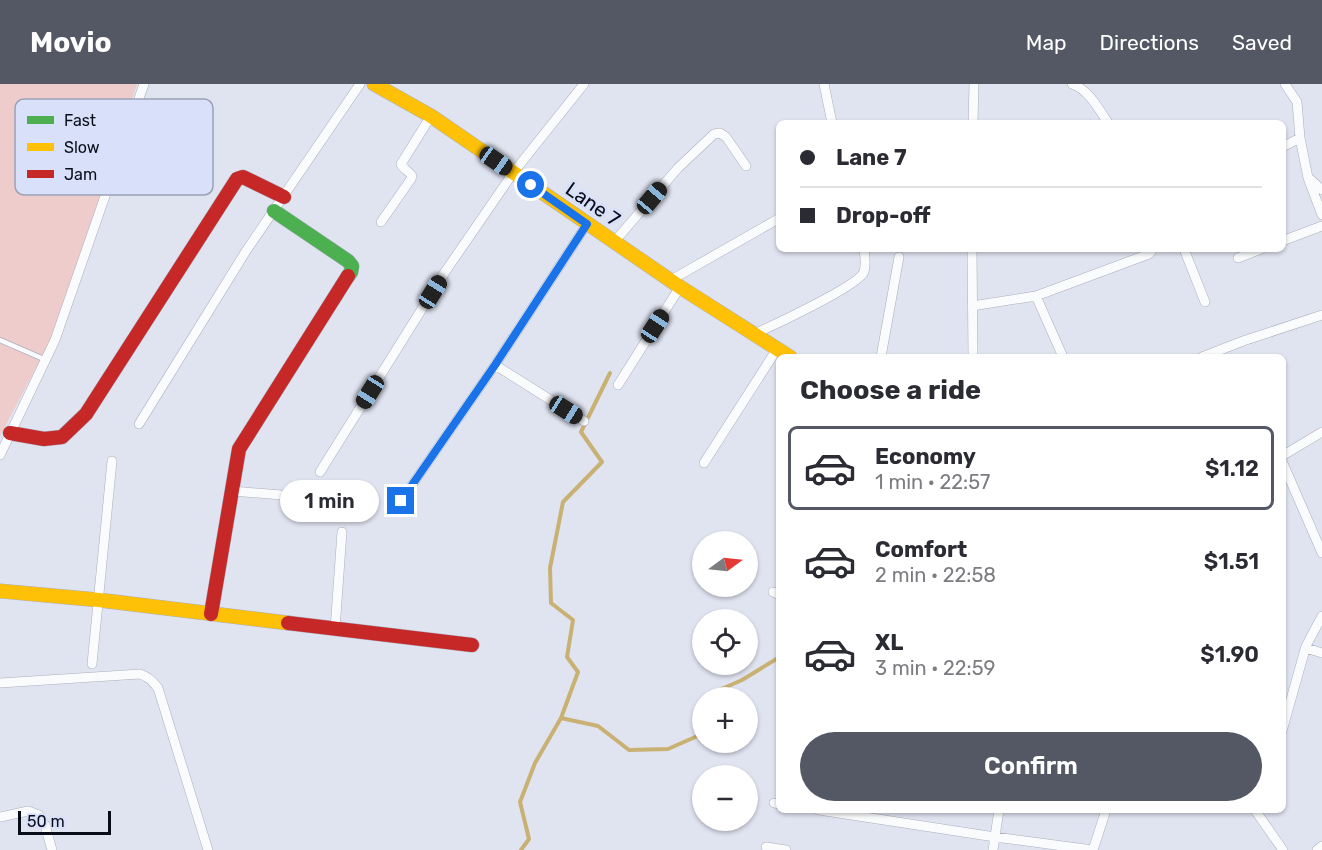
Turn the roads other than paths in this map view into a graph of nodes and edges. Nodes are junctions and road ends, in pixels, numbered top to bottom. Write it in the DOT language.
graph roads {
  1 [pos="144,84"];
  2 [pos="360,84"];
  3 [pos="374,84"];
  4 [pos="584,84"];
  5 [pos="824,84"];
  6 [pos="974,84"];
  7 [pos="1072,84"];
  8 [pos="1285,84"];
  9 [pos="139,99"];
  10 [pos="431,116"];
  11 [pos="831,120"];
  12 [pos="973,120"];
  13 [pos="1106,120"];
  14 [pos="1300,138"];
  15 [pos="1286,145"];
  16 [pos="746,166"];
  17 [pos="513,173"];
  18 [pos="1308,178"];
  19 [pos="1322,190"];
  20 [pos="106,195"];
  21 [pos="284,197"];
  22 [pos="274,211"];
  23 [pos="1322,216"];
  24 [pos="776,220"];
  25 [pos="381,222"];
  26 [pos="587,224"];
  27 [pos="1322,226"];
  28 [pos="1286,240"];
  29 [pos="614,242"];
  30 [pos="864,252"];
  31 [pos="972,252"];
  32 [pos="1151,252"];
  33 [pos="1185,252"];
  34 [pos="1253,252"];
  35 [pos="899,257"];
  36 [pos="1238,258"];
  37 [pos="675,284"];
  38 [pos="1036,296"];
  39 [pos="1205,302"];
  40 [pos="972,306"];
  41 [pos="1322,315"];
  42 [pos="754,334"];
  43 [pos="0,340"];
  44 [pos="777,349"];
  45 [pos="785,354"];
  46 [pos="881,354"];
  47 [pos="973,354"];
  48 [pos="1062,354"];
  49 [pos="1210,354"];
  50 [pos="46,360"];
  51 [pos="495,365"];
  52 [pos="618,385"];
  53 [pos="584,421"];
  54 [pos="139,424"];
  55 [pos="1322,432"];
  56 [pos="10,433"];
  57 [pos="1286,454"];
  58 [pos="0,455"];
  59 [pos="112,461"];
  60 [pos="704,463"];
  61 [pos="1286,470"];
  62 [pos="320,472"];
  63 [pos="232,491"];
  64 [pos="306,497"];
  65 [pos="401,501"];
  66 [pos="342,532"];
  67 [pos="1322,553"];
  68 [pos="0,591"];
  69 [pos="99,600"];
  70 [pos="211,614"];
  71 [pos="1322,616"];
  72 [pos="335,628"];
  73 [pos="472,645"];
  74 [pos="1306,648"];
  75 [pos="1322,653"];
  76 [pos="92,664"];
  77 [pos="0,683"];
  78 [pos="1286,717"];
  79 [pos="839,813"];
  80 [pos="999,813"];
  81 [pos="1105,813"];
  82 [pos="1259,813"];
  83 [pos="0,817"];
  84 [pos="995,837"];
  85 [pos="1322,846"];
  86 [pos="766,847"];
  87 [pos="52,850"];
  88 [pos="208,850"];
  89 [pos="786,850"];
  90 [pos="993,850"];
  91 [pos="1093,850"];
  92 [pos="1283,850"];
  93 [pos="1317,850"];
  1 -- 9 [label="street"];
  2 -- 21 [label="street"];
  3 -- 10 [label="street, Lane 7"];
  4 -- 17 [label="street"];
  5 -- 11 [label="street"];
  6 -- 12 [label="street"];
  7 -- 13 [label="street"];
  8 -- 14 [label="street"];
  10 -- 17 [label="street, Lane 7"];
  10 -- 25 [label="street"];
  14 -- 15 [label="street"];
  14 -- 18 [label="street"];
  16 -- 29 [label="street"];
  17 -- 26 [label="street, Lane 7"];
  17 -- 62 [label="street"];
  18 -- 19 [label="street"];
  18 -- 23 [label="street"];
  20 -- 50 [label="street"];
  21 -- 22 [label="street"];
  21 -- 56 [label="street"];
  22 -- 54 [label="street"];
  22 -- 63 [label="street"];
  24 -- 37 [label="street"];
  26 -- 29 [label="street, Lane 7"];
  26 -- 51 [label="street"];
  27 -- 28 [label="street"];
  29 -- 37 [label="street, Lane 7"];
  30 -- 42 [label="street"];
  31 -- 40 [label="street"];
  32 -- 38 [label="street"];
  33 -- 39 [label="street"];
  34 -- 36 [label="street"];
  35 -- 46 [label="street"];
  37 -- 42 [label="street, Lane 7"];
  37 -- 52 [label="street"];
  38 -- 40 [label="street"];
  38 -- 48 [label="street"];
  40 -- 47 [label="street"];
  41 -- 49 [label="street"];
  42 -- 44 [label="street, Lane 7"];
  43 -- 50 [label="lane"];
  44 -- 45 [label="street, Lane 7"];
  44 -- 60 [label="street"];
  50 -- 56 [label="street"];
  51 -- 53 [label="street"];
  51 -- 65 [label="street"];
  55 -- 57 [label="street"];
  56 -- 58 [label="street"];
  59 -- 69 [label="street"];
  61 -- 67 [label="street"];
  63 -- 64 [label="street"];
  63 -- 70 [label="street"];
  66 -- 72 [label="street"];
  68 -- 69 [label="street"];
  69 -- 70 [label="street"];
  69 -- 76 [label="street"];
  70 -- 72 [label="street"];
  71 -- 74 [label="street"];
  72 -- 73 [label="street"];
  74 -- 75 [label="street"];
  74 -- 78 [label="street"];
  77 -- 88 [label="street"];
  79 -- 84 [label="street"];
  80 -- 84 [label="street"];
  81 -- 91 [label="street"];
  82 -- 92 [label="street"];
  83 -- 87 [label="street"];
  84 -- 90 [label="street"];
  84 -- 91 [label="street"];
  85 -- 93 [label="street"];
  86 -- 89 [label="street"];
}
